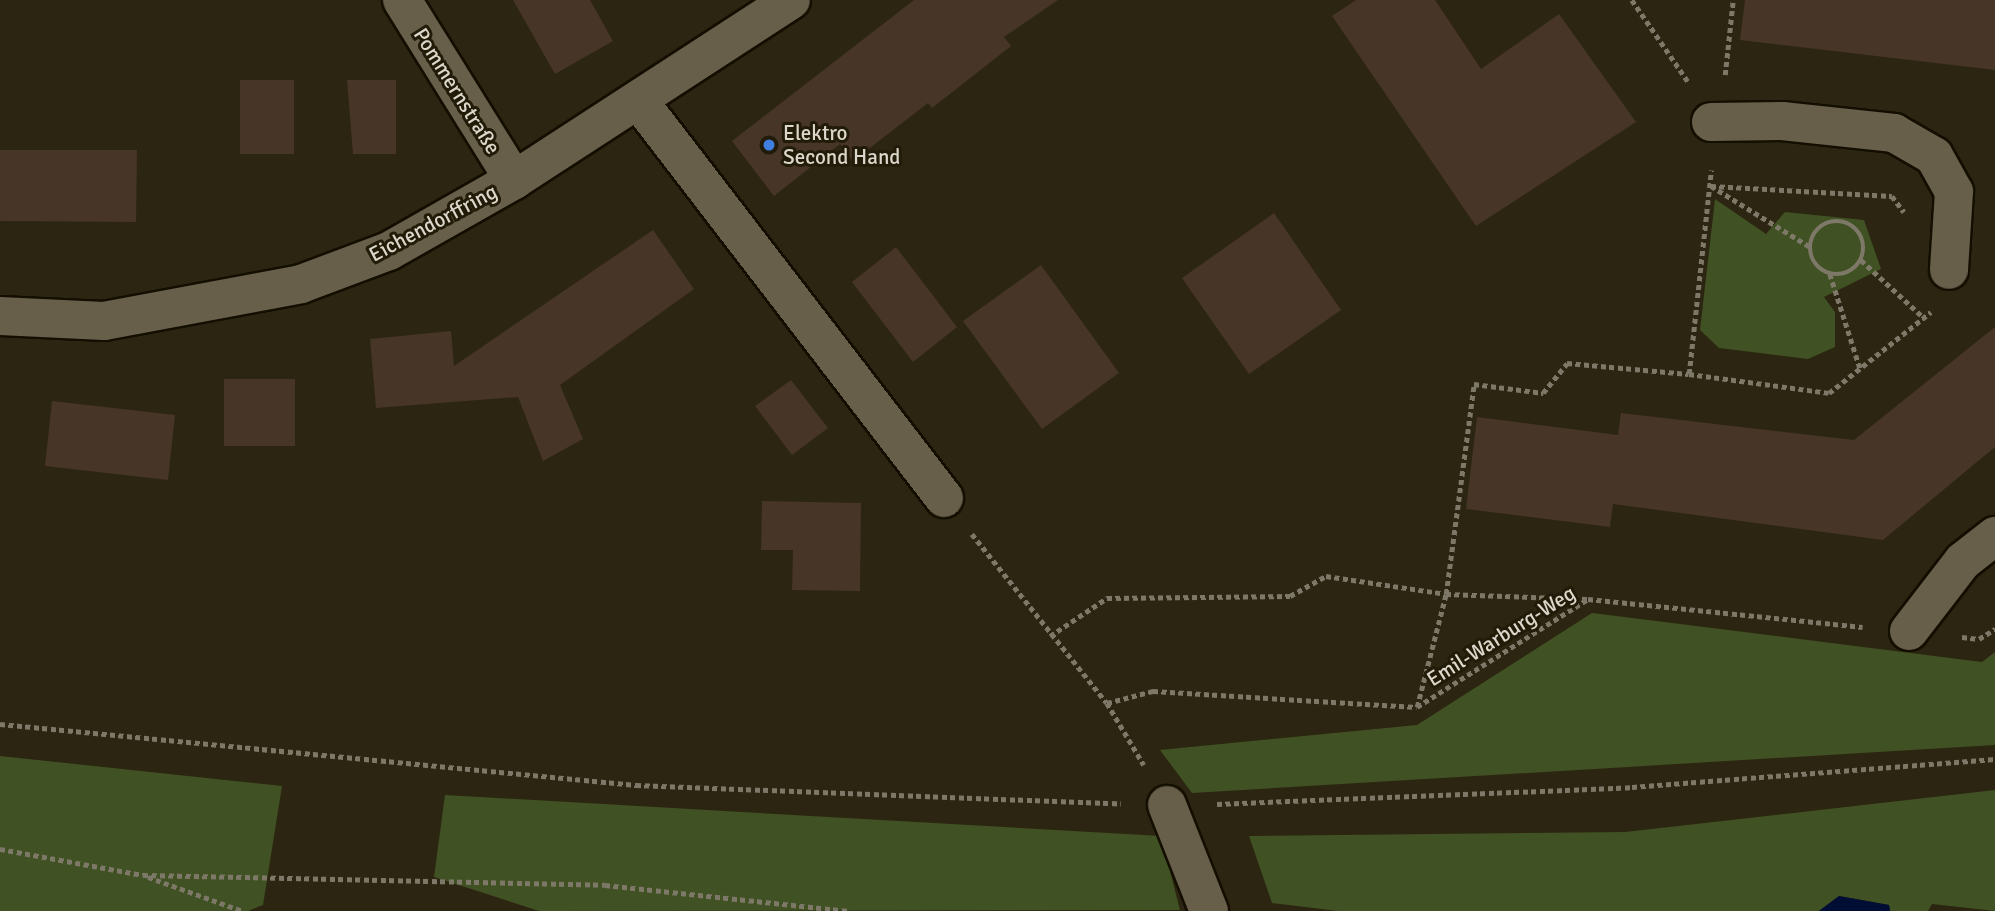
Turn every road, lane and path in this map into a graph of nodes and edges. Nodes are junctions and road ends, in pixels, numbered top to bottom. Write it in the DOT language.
graph roads {
  1 [pos="402,0"];
  2 [pos="791,0"];
  3 [pos="1632,0"];
  4 [pos="1733,0"];
  5 [pos="638,100"];
  6 [pos="1711,122"];
  7 [pos="513,180"];
  8 [pos="1711,186"];
  9 [pos="1810,247"];
  10 [pos="1861,260"];
  11 [pos="1949,270"];
  12 [pos="1830,274"];
  13 [pos="0,316"];
  14 [pos="1924,318"];
  15 [pos="1860,368"];
  16 [pos="1689,374"];
  17 [pos="944,498"];
  18 [pos="1995,536"];
  19 [pos="1446,594"];
  20 [pos="1588,599"];
  21 [pos="1995,629"];
  22 [pos="1909,631"];
  23 [pos="1050,636"];
  24 [pos="1107,703"];
  25 [pos="1417,707"];
  26 [pos="0,724"];
  27 [pos="1995,759"];
  28 [pos="1167,806"];
  29 [pos="0,849"];
  30 [pos="143,875"];
  31 [pos="243,911"];
  32 [pos="849,911"];
  33 [pos="1209,911"];
  1 -- 7 [label="street, Pommernstraße"];
  2 -- 5 [label="street, Eichendorffring"];
  3 -- 6 [label="path"];
  4 -- 6 [label="path"];
  5 -- 7 [label="street, Eichendorffring"];
  5 -- 17 [label="street"];
  6 -- 8 [label="path"];
  6 -- 11 [label="street"];
  7 -- 13 [label="street, Eichendorffring"];
  8 -- 9 [label="path"];
  8 -- 11 [label="path"];
  8 -- 16 [label="path"];
  9 -- 10 [label="path"];
  9 -- 12 [label="path"];
  10 -- 12 [label="path"];
  10 -- 14 [label="path"];
  11 -- 14 [label="path"];
  12 -- 15 [label="path"];
  14 -- 15 [label="path"];
  15 -- 16 [label="path"];
  16 -- 19 [label="path"];
  17 -- 23 [label="path"];
  18 -- 22 [label="street"];
  19 -- 20 [label="path"];
  19 -- 23 [label="path"];
  19 -- 25 [label="path"];
  20 -- 22 [label="path, Emil-Warburg-Weg"];
  20 -- 25 [label="path, Emil-Warburg-Weg"];
  21 -- 22 [label="path, Emil-Warburg-Weg"];
  23 -- 24 [label="path"];
  24 -- 25 [label="path, Emil-Warburg-Weg"];
  24 -- 28 [label="path"];
  26 -- 28 [label="path"];
  27 -- 28 [label="path"];
  28 -- 33 [label="street"];
  29 -- 30 [label="path"];
  30 -- 31 [label="path"];
  30 -- 32 [label="path"];
}
